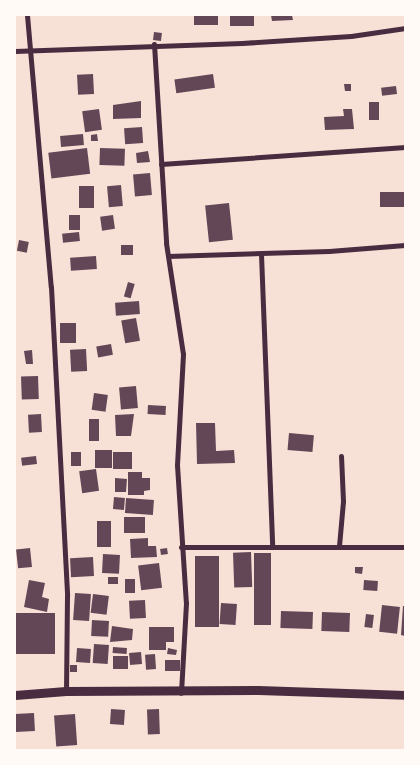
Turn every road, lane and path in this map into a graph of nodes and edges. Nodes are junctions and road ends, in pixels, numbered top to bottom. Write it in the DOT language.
graph roads {
  1 [pos="27,15"];
  2 [pos="405,28"];
  3 [pos="154,44"];
  4 [pos="29,50"];
  5 [pos="15,51"];
  6 [pos="405,146"];
  7 [pos="160,164"];
  8 [pos="405,244"];
  9 [pos="261,254"];
  10 [pos="168,256"];
  11 [pos="341,456"];
  12 [pos="272,546"];
  13 [pos="339,546"];
  14 [pos="181,547"];
  15 [pos="405,547"];
  16 [pos="66,691"];
  17 [pos="181,693"];
  18 [pos="15,695"];
  19 [pos="405,696"];
  1 -- 4 [label="street"];
  2 -- 3 [label="street"];
  3 -- 4 [label="street"];
  3 -- 7 [label="street"];
  4 -- 5 [label="street"];
  4 -- 16 [label="street"];
  6 -- 7 [label="street"];
  7 -- 10 [label="street"];
  8 -- 9 [label="street"];
  9 -- 10 [label="street"];
  9 -- 12 [label="street"];
  10 -- 14 [label="street"];
  11 -- 13 [label="street"];
  12 -- 13 [label="street"];
  12 -- 14 [label="street"];
  13 -- 15 [label="street"];
  14 -- 17 [label="street"];
  16 -- 17 [label="street"];
  16 -- 18 [label="street"];
  17 -- 19 [label="street"];
}
